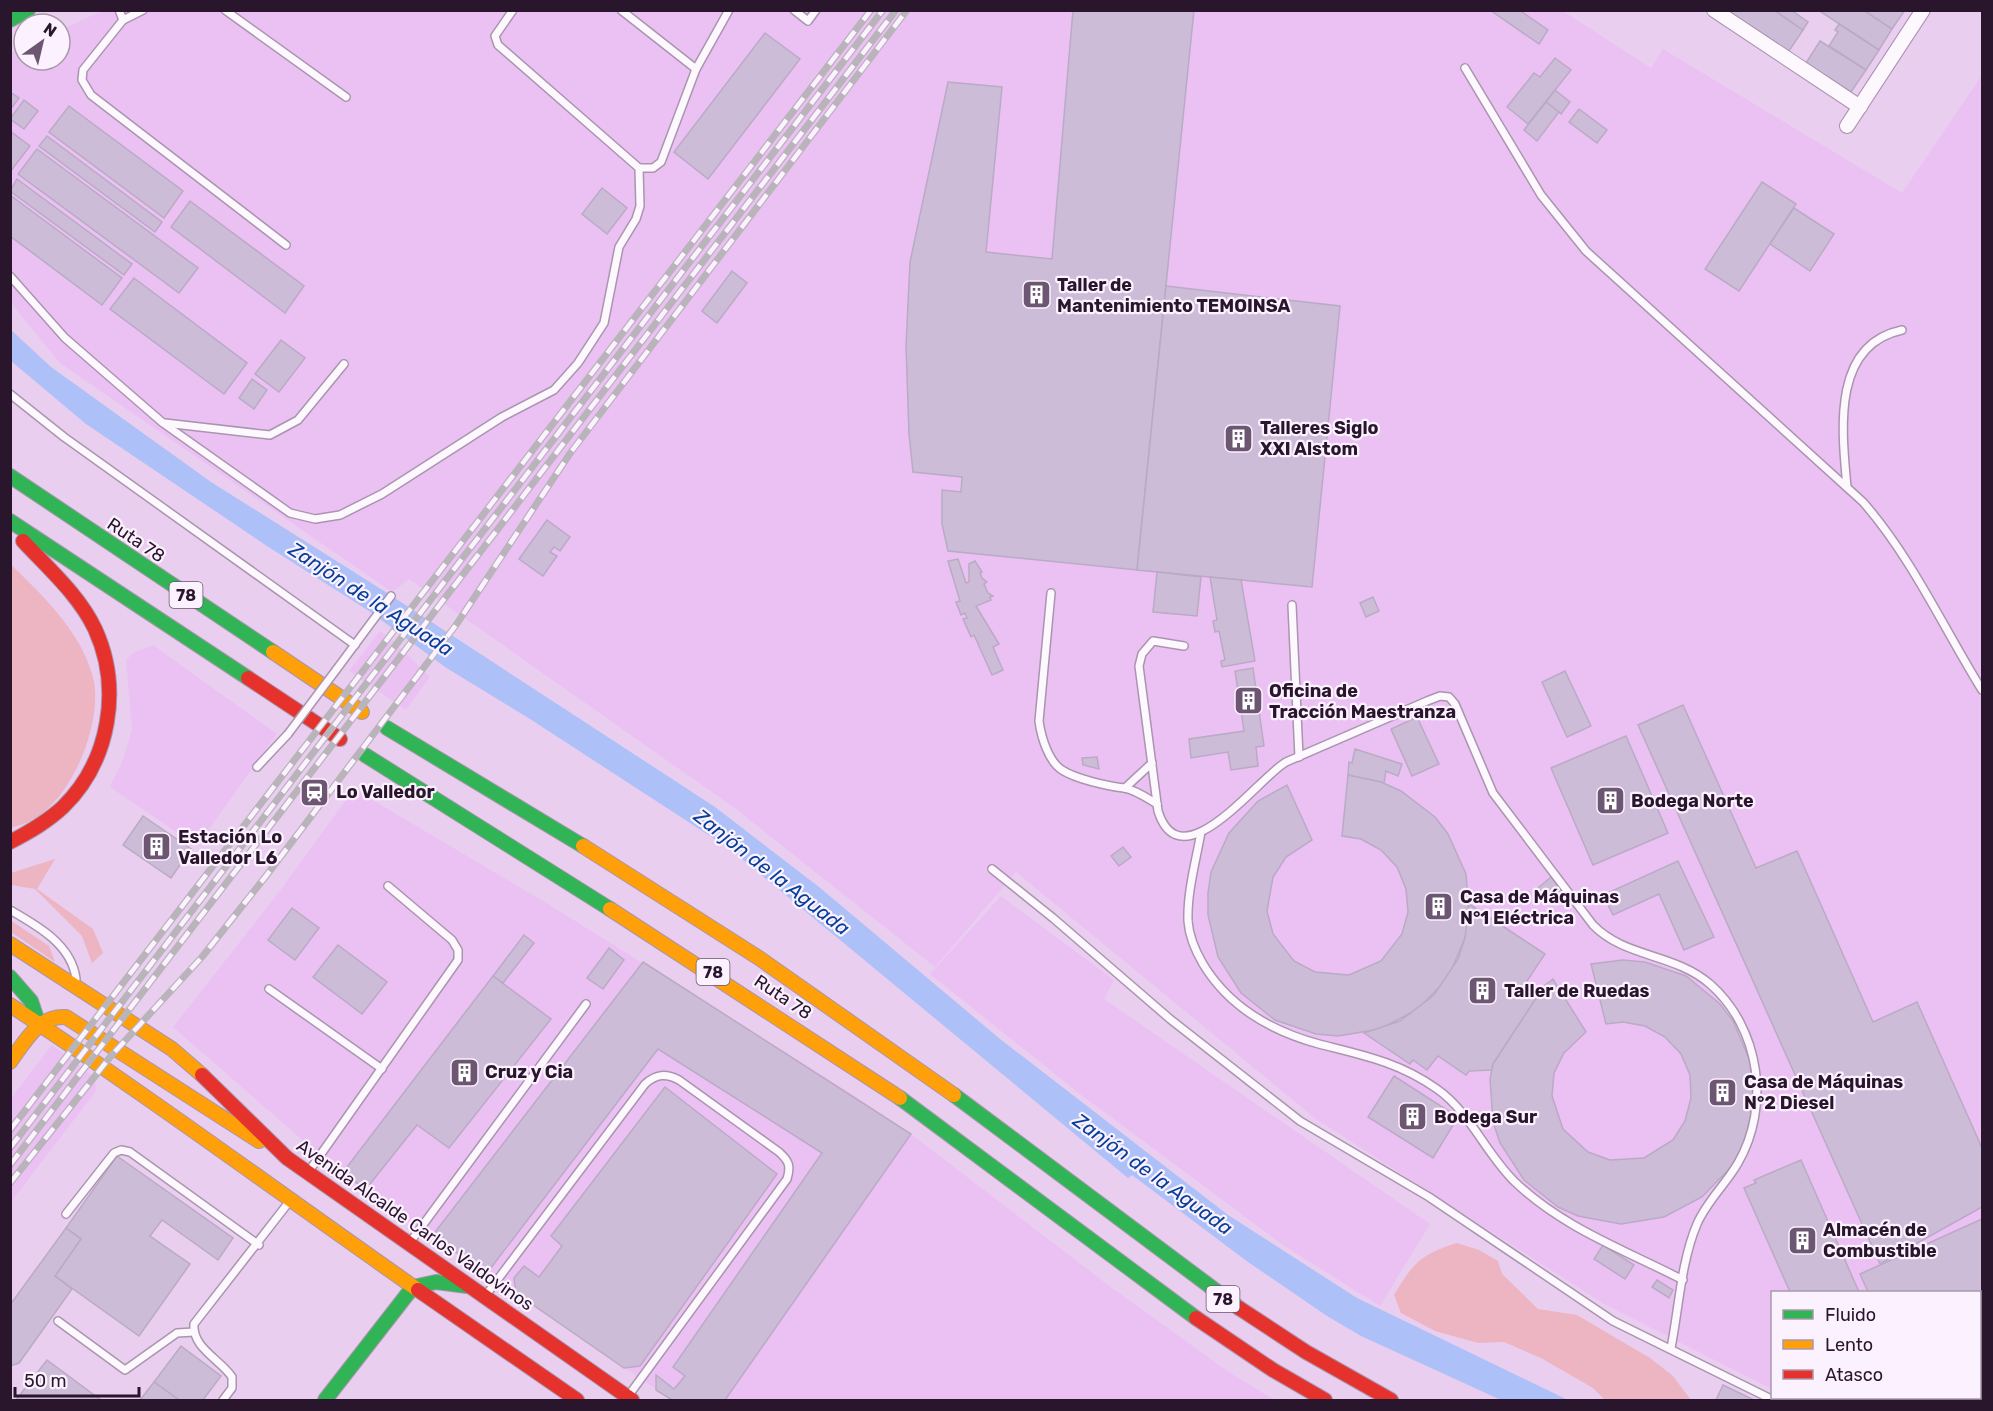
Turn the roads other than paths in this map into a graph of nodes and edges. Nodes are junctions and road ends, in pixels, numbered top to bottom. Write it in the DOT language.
graph roads {
  1 [pos="28,10"];
  2 [pos="119,10"];
  3 [pos="143,10"];
  4 [pos="225,10"];
  5 [pos="513,10"];
  6 [pos="621,10"];
  7 [pos="729,10"];
  8 [pos="794,10"];
  9 [pos="816,10"];
  10 [pos="1714,10"];
  11 [pos="1923,10"];
  12 [pos="10,20"];
  13 [pos="123,20"];
  14 [pos="1466,68"];
  15 [pos="696,69"];
  16 [pos="346,97"];
  17 [pos="1860,107"];
  18 [pos="1847,126"];
  19 [pos="639,168"];
  20 [pos="286,245"];
  21 [pos="10,276"];
  22 [pos="1902,330"];
  23 [pos="344,364"];
  24 [pos="10,394"];
  25 [pos="162,423"];
  26 [pos="10,476"];
  27 [pos="1847,487"];
  28 [pos="10,521"];
  29 [pos="10,528"];
  30 [pos="1052,593"];
  31 [pos="391,596"];
  32 [pos="1293,605"];
  33 [pos="355,645"];
  34 [pos="1184,646"];
  35 [pos="1983,690"];
  36 [pos="362,712"];
  37 [pos="387,728"];
  38 [pos="340,739"];
  39 [pos="365,755"];
  40 [pos="1299,757"];
  41 [pos="1152,764"];
  42 [pos="257,767"];
  43 [pos="1125,788"];
  44 [pos="1157,804"];
  45 [pos="1201,832"];
  46 [pos="10,842"];
  47 [pos="992,869"];
  48 [pos="388,886"];
  49 [pos="10,910"];
  50 [pos="10,944"];
  51 [pos="10,977"];
  52 [pos="77,985"];
  53 [pos="269,988"];
  54 [pos="586,1004"];
  55 [pos="10,1005"];
  56 [pos="39,1025"];
  57 [pos="10,1062"];
  58 [pos="382,1069"];
  59 [pos="287,1158"];
  60 [pos="308,1173"];
  61 [pos="290,1202"];
  62 [pos="66,1214"];
  63 [pos="409,1243"];
  64 [pos="259,1245"];
  65 [pos="1683,1280"];
  66 [pos="413,1287"];
  67 [pos="471,1287"];
  68 [pos="485,1297"];
  69 [pos="58,1322"];
  70 [pos="194,1332"];
  71 [pos="1671,1348"];
  72 [pos="630,1399"];
  73 [pos="326,1400"];
  74 [pos="223,1401"];
  75 [pos="577,1401"];
  76 [pos="1325,1401"];
  77 [pos="1391,1401"];
  78 [pos="1773,1401"];
  1 -- 12 [label="main road"];
  2 -- 13 [label="lane"];
  3 -- 13 [label="lane"];
  4 -- 16 [label="lane"];
  5 -- 19 [label="lane"];
  6 -- 15 [label="lane"];
  7 -- 15 [label="lane"];
  8 -- 9 [label="lane"];
  10 -- 17 [label="street"];
  11 -- 17 [label="street"];
  13 -- 20 [label="lane"];
  14 -- 27 [label="lane"];
  15 -- 19 [label="lane"];
  17 -- 18 [label="street"];
  19 -- 25 [label="lane"];
  21 -- 25 [label="lane"];
  22 -- 27 [label="lane"];
  23 -- 25 [label="lane"];
  24 -- 33 [label="lane"];
  26 -- 36 [label="main road, Ruta 78 / 78"];
  27 -- 35 [label="lane"];
  28 -- 38 [label="main road, 78"];
  29 -- 46 [label="main road"];
  30 -- 43 [label="lane"];
  31 -- 33 [label="lane"];
  32 -- 40 [label="lane"];
  33 -- 42 [label="lane, bridge"];
  34 -- 41 [label="lane"];
  37 -- 77 [label="main road, Ruta 78 / 78"];
  39 -- 76 [label="main road, Ruta 78 / 78"];
  40 -- 45 [label="lane"];
  40 -- 65 [label="lane"];
  41 -- 43 [label="lane"];
  41 -- 44 [label="lane"];
  43 -- 44 [label="lane"];
  44 -- 45 [label="lane"];
  45 -- 65 [label="lane"];
  47 -- 71 [label="lane"];
  48 -- 58 [label="lane"];
  49 -- 52 [label="lane"];
  50 -- 52 [label="main road, Avenida Alcalde Carlos Valdovinos"];
  51 -- 56 [label="main road"];
  52 -- 59 [label="main road, Avenida Alcalde Carlos Valdovinos"];
  53 -- 58 [label="lane"];
  54 -- 63 [label="lane"];
  55 -- 56 [label="main road"];
  56 -- 57 [label="main road"];
  56 -- 59 [label="main road"];
  56 -- 61 [label="main road"];
  58 -- 60 [label="lane"];
  59 -- 60 [label="main road, Avenida Alcalde Carlos Valdovinos"];
  60 -- 63 [label="main road, Avenida Alcalde Carlos Valdovinos"];
  61 -- 64 [label="lane"];
  61 -- 66 [label="main road"];
  62 -- 64 [label="lane"];
  63 -- 67 [label="main road, Avenida Alcalde Carlos Valdovinos"];
  64 -- 70 [label="lane"];
  65 -- 71 [label="lane"];
  66 -- 67 [label="main road"];
  66 -- 73 [label="main road"];
  66 -- 75 [label="main road"];
  67 -- 68 [label="main road, Avenida Alcalde Carlos Valdovinos"];
  68 -- 72 [label="main road, Avenida Alcalde Carlos Valdovinos"];
  68 -- 72 [label="lane"];
  69 -- 70 [label="lane"];
  70 -- 74 [label="lane"];
  71 -- 78 [label="lane"];
}
